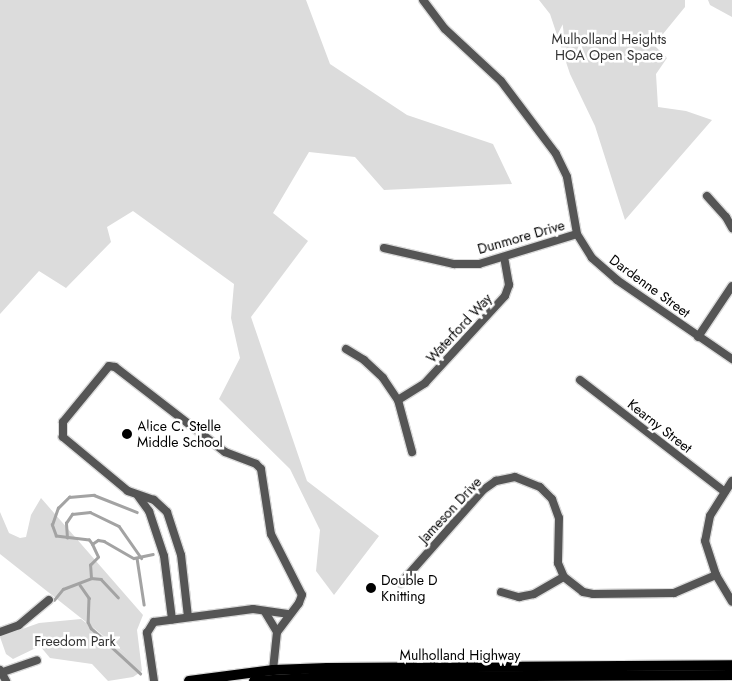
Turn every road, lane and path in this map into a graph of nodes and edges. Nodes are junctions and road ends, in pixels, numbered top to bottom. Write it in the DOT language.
graph roads {
  1 [pos="423,0"];
  2 [pos="707,196"];
  3 [pos="732,228"];
  4 [pos="577,234"];
  5 [pos="384,248"];
  6 [pos="504,258"];
  7 [pos="732,286"];
  8 [pos="698,337"];
  9 [pos="346,349"];
  10 [pos="732,359"];
  11 [pos="580,380"];
  12 [pos="398,400"];
  13 [pos="412,452"];
  14 [pos="732,481"];
  15 [pos="725,492"];
  16 [pos="138,496"];
  17 [pos="716,575"];
  18 [pos="564,577"];
  19 [pos="401,583"];
  20 [pos="501,592"];
  21 [pos="49,600"];
  22 [pos="732,602"];
  23 [pos="265,612"];
  24 [pos="288,614"];
  25 [pos="188,617"];
  26 [pos="172,619"];
  27 [pos="0,632"];
  28 [pos="277,632"];
  29 [pos="37,660"];
  30 [pos="732,665"];
  31 [pos="273,670"];
  32 [pos="2,675"];
  33 [pos="732,675"];
  34 [pos="154,681"];
  35 [pos="188,681"];
  36 [pos="254,681"];
  1 -- 4 [label="street, Dardenne Street"];
  2 -- 3 [label="street"];
  4 -- 6 [label="street, Dunmore Drive"];
  4 -- 8 [label="street, Dardenne Street"];
  5 -- 6 [label="street, Dunmore Drive"];
  6 -- 12 [label="street, Waterford Way"];
  7 -- 8 [label="street"];
  8 -- 10 [label="street, Dardenne Street"];
  9 -- 12 [label="street"];
  11 -- 15 [label="street, Kearny Street"];
  12 -- 13 [label="street"];
  14 -- 15 [label="street"];
  15 -- 17 [label="street"];
  16 -- 24 [label="street"];
  16 -- 25 [label="street"];
  16 -- 26 [label="street"];
  17 -- 18 [label="street"];
  17 -- 22 [label="street"];
  18 -- 19 [label="street, Jameson Drive"];
  18 -- 20 [label="street"];
  21 -- 27 [label="street"];
  23 -- 24 [label="street"];
  23 -- 25 [label="street"];
  23 -- 28 [label="street"];
  24 -- 28 [label="street"];
  25 -- 26 [label="street"];
  26 -- 34 [label="street"];
  28 -- 31 [label="street"];
  29 -- 32 [label="street"];
  30 -- 31 [label="main road, Mulholland Highway"];
  31 -- 35 [label="main road, Mulholland Highway"];
  33 -- 36 [label="main road, Mulholland Highway"];
}
